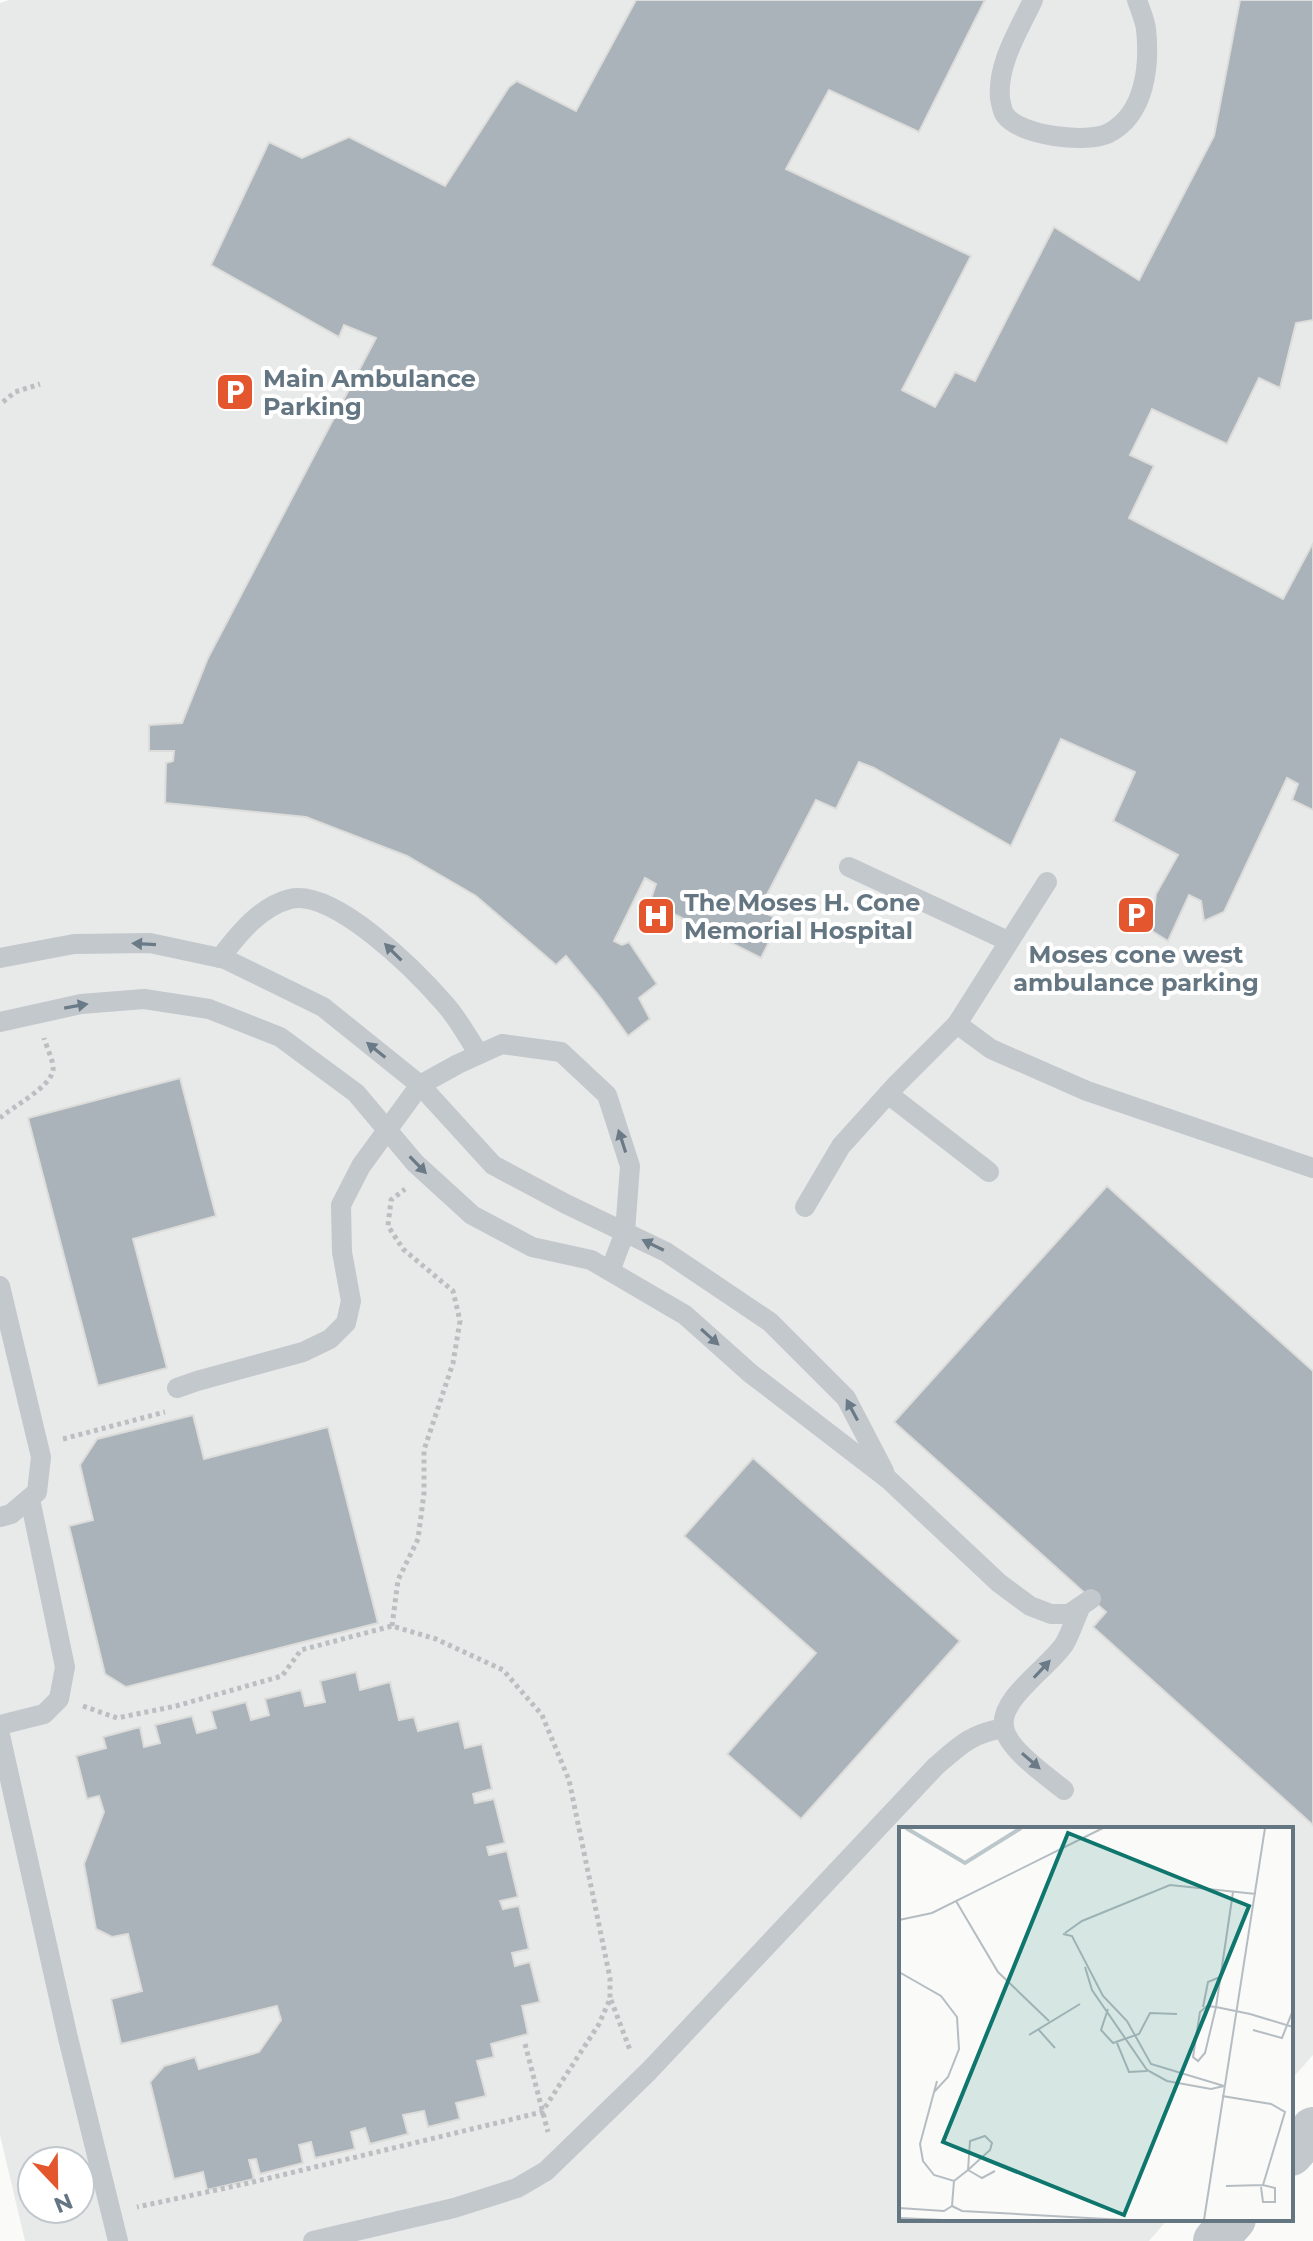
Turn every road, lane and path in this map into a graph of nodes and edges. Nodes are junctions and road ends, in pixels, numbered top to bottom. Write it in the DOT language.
graph roads {
  1 [pos="1033,0"];
  2 [pos="1137,0"];
  3 [pos="40,384"];
  4 [pos="3,402"];
  5 [pos="849,867"];
  6 [pos="1047,882"];
  7 [pos="1008,941"];
  8 [pos="0,958"];
  9 [pos="220,958"];
  10 [pos="37,1014"];
  11 [pos="0,1022"];
  12 [pos="957,1024"];
  13 [pos="479,1054"];
  14 [pos="420,1085"];
  15 [pos="888,1094"];
  16 [pos="0,1118"];
  17 [pos="387,1130"];
  18 [pos="1313,1168"];
  19 [pos="989,1172"];
  20 [pos="425,1173"];
  21 [pos="805,1207"];
  22 [pos="625,1232"];
  23 [pos="610,1271"];
  24 [pos="0,1286"];
  25 [pos="177,1388"];
  26 [pos="38,1446"];
  27 [pos="888,1479"];
  28 [pos="30,1499"];
  29 [pos="0,1517"];
  30 [pos="392,1626"];
  31 [pos="59,1699"];
  32 [pos="0,1725"];
  33 [pos="1004,1728"];
  34 [pos="0,1735"];
  35 [pos="1064,1790"];
  36 [pos="610,1999"];
  37 [pos="525,2044"];
  38 [pos="641,2078"];
  39 [pos="542,2112"];
  40 [pos="1313,2129"];
  41 [pos="1293,2152"];
  42 [pos="556,2160"];
  43 [pos="111,2212"];
  44 [pos="1232,2221"];
  45 [pos="118,2241"];
  46 [pos="313,2241"];
  47 [pos="1215,2241"];
  1 -- 2 [label="lane"];
  3 -- 4 [label="path"];
  5 -- 7 [label="lane"];
  6 -- 7 [label="lane"];
  7 -- 12 [label="lane"];
  9 -- 8 [label="lane, one-way"];
  13 -- 9 [label="lane, one-way"];
  14 -- 9 [label="lane, one-way"];
  10 -- 11 [label="lane"];
  10 -- 16 [label="path"];
  10 -- 17 [label="lane, one-way"];
  12 -- 15 [label="lane"];
  12 -- 18 [label="lane"];
  13 -- 14 [label="lane"];
  22 -- 13 [label="lane, one-way"];
  14 -- 17 [label="lane"];
  14 -- 22 [label="lane"];
  15 -- 19 [label="lane"];
  15 -- 21 [label="lane"];
  17 -- 20 [label="lane, one-way"];
  17 -- 25 [label="lane"];
  20 -- 23 [label="lane"];
  20 -- 30 [label="path"];
  22 -- 23 [label="lane"];
  27 -- 22 [label="lane, one-way"];
  23 -- 27 [label="lane, one-way"];
  24 -- 26 [label="lane"];
  25 -- 26 [label="path"];
  26 -- 28 [label="lane"];
  33 -- 27 [label="lane, one-way"];
  28 -- 29 [label="lane"];
  28 -- 31 [label="lane"];
  30 -- 31 [label="path"];
  30 -- 36 [label="path"];
  31 -- 32 [label="lane"];
  33 -- 35 [label="lane, one-way"];
  33 -- 38 [label="lane"];
  34 -- 43 [label="lane"];
  36 -- 38 [label="path"];
  36 -- 39 [label="path"];
  37 -- 39 [label="path"];
  38 -- 42 [label="lane"];
  39 -- 42 [label="path"];
  39 -- 43 [label="path"];
  40 -- 41 [label="street"];
  42 -- 46 [label="lane"];
  43 -- 45 [label="lane"];
  44 -- 47 [label="street"];
}
